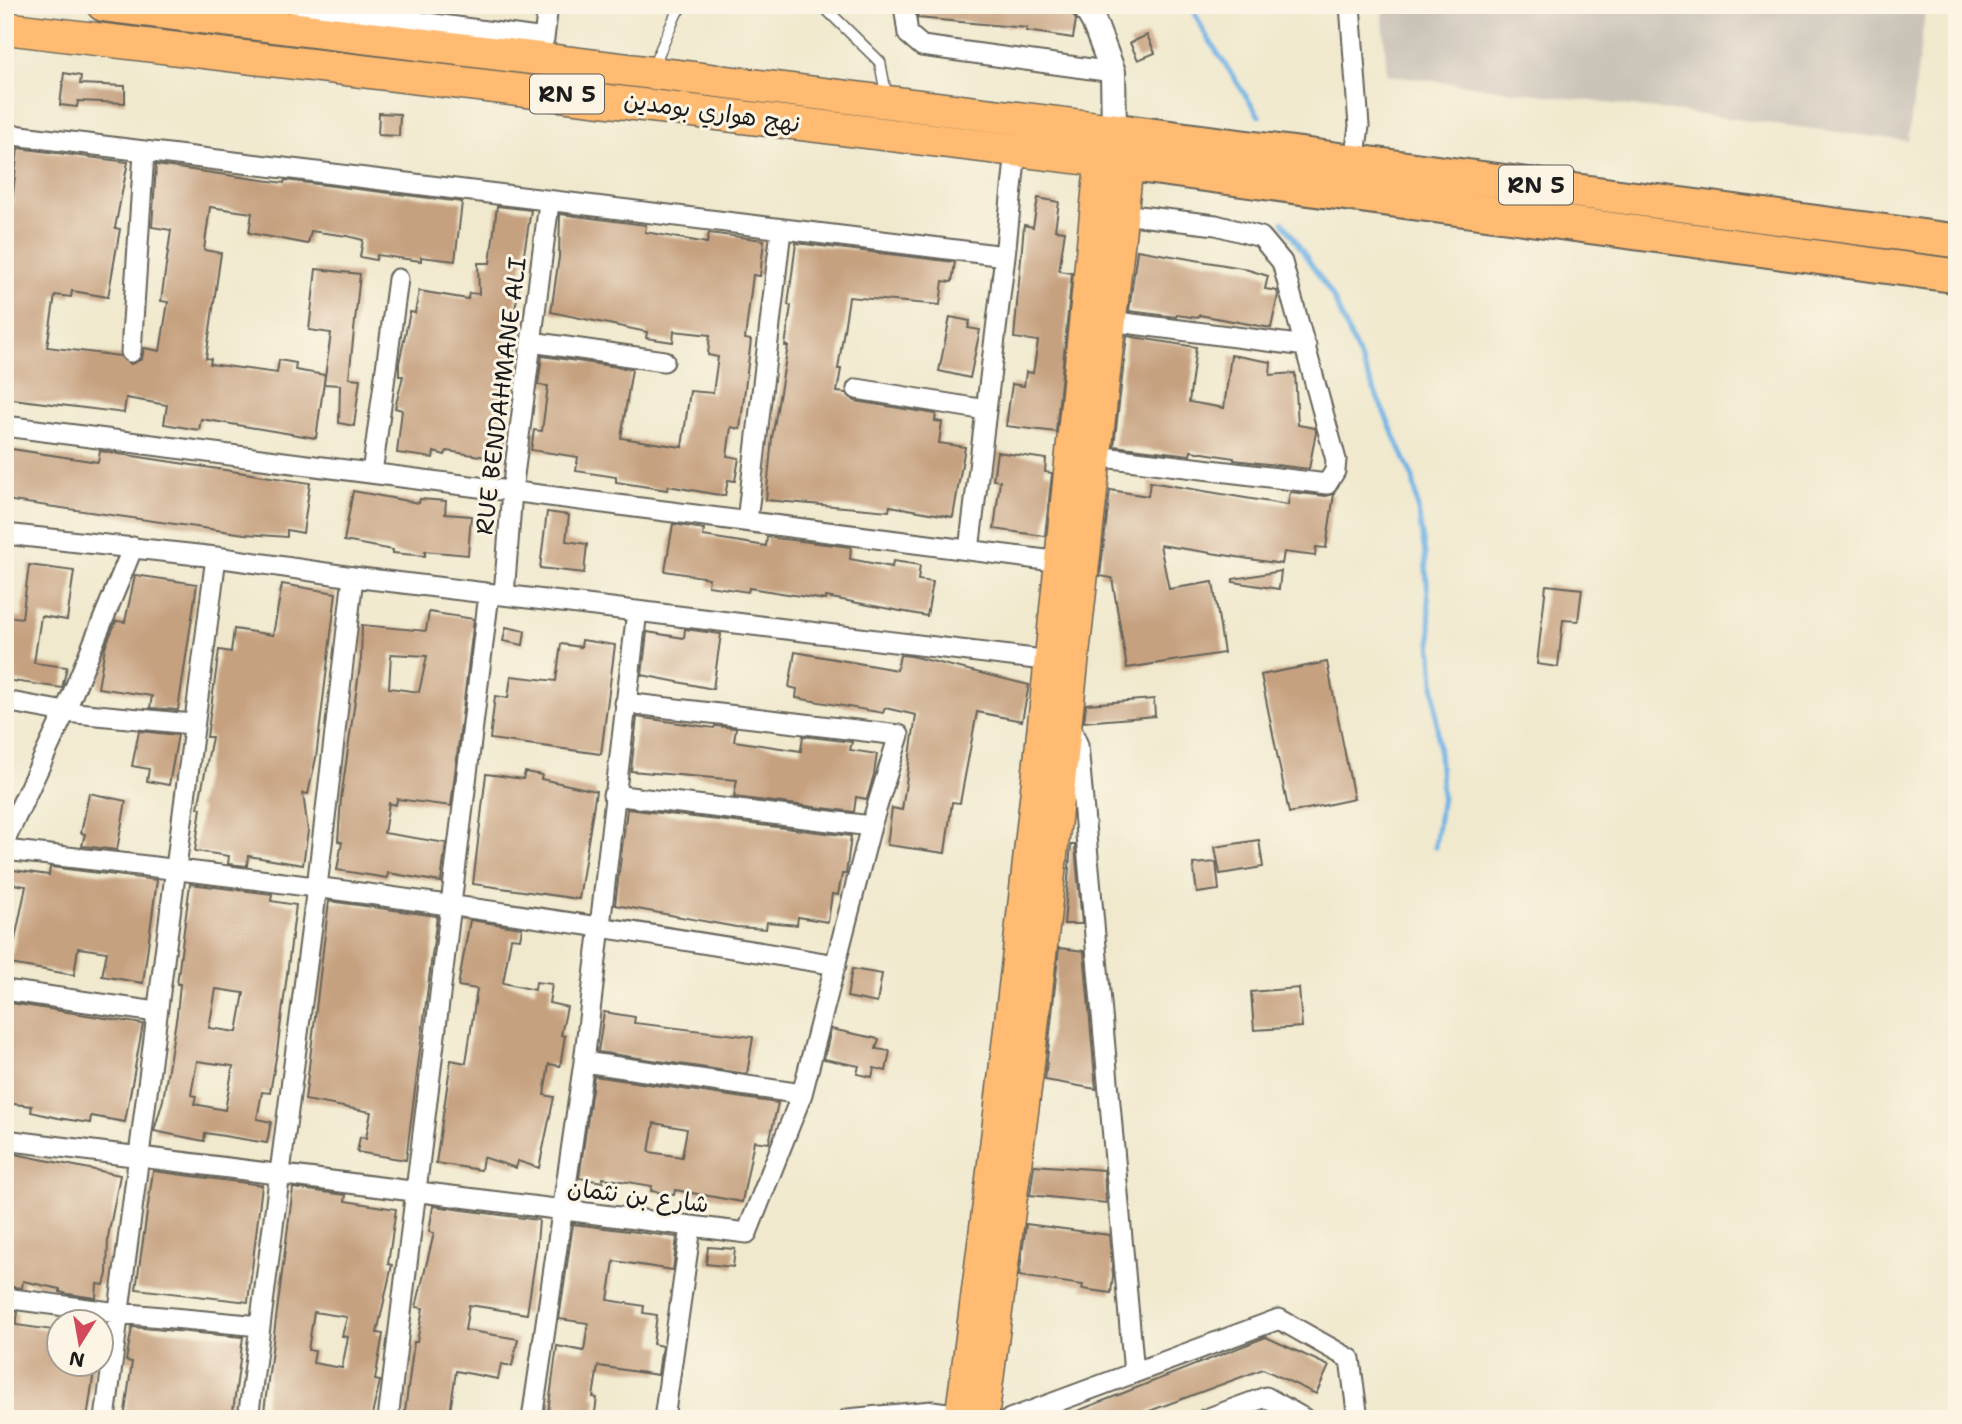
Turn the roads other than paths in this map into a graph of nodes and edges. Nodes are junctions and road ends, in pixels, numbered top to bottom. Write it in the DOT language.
graph roads {
  1 [pos="103,5"];
  2 [pos="297,5"];
  3 [pos="548,5"];
  4 [pos="684,5"];
  5 [pos="822,5"];
  6 [pos="904,5"];
  7 [pos="1084,5"];
  8 [pos="1350,5"];
  9 [pos="5,28"];
  10 [pos="544,39"];
  11 [pos="587,63"];
  12 [pos="1113,72"];
  13 [pos="649,88"];
  14 [pos="586,96"];
  15 [pos="885,118"];
  16 [pos="1114,130"];
  17 [pos="5,134"];
  18 [pos="1016,150"];
  19 [pos="144,153"];
  20 [pos="1114,162"];
  21 [pos="1472,177"];
  22 [pos="1350,179"];
  23 [pos="549,202"];
  24 [pos="1467,210"];
  25 [pos="1122,214"];
  26 [pos="781,230"];
  27 [pos="1957,241"];
  28 [pos="1005,257"];
  29 [pos="1957,276"];
  30 [pos="398,279"];
  31 [pos="1109,321"];
  32 [pos="531,342"];
  33 [pos="1306,346"];
  34 [pos="131,352"];
  35 [pos="664,361"];
  36 [pos="857,389"];
  37 [pos="986,410"];
  38 [pos="5,426"];
  39 [pos="1095,456"];
  40 [pos="372,473"];
  41 [pos="512,491"];
  42 [pos="747,521"];
  43 [pos="5,534"];
  44 [pos="133,547"];
  45 [pos="969,550"];
  46 [pos="216,557"];
  47 [pos="1061,562"];
  48 [pos="353,577"];
  49 [pos="497,594"];
  50 [pos="637,611"];
  51 [pos="1061,662"];
  52 [pos="5,701"];
  53 [pos="625,703"];
  54 [pos="65,712"];
  55 [pos="1064,713"];
  56 [pos="192,724"];
  57 [pos="613,795"];
  58 [pos="871,826"];
  59 [pos="5,840"];
  60 [pos="5,850"];
  61 [pos="175,868"];
  62 [pos="317,887"];
  63 [pos="453,904"];
  64 [pos="599,925"];
  65 [pos="836,965"];
  66 [pos="5,989"];
  67 [pos="156,1012"];
  68 [pos="584,1062"];
  69 [pos="802,1094"];
  70 [pos="5,1140"];
  71 [pos="137,1158"];
  72 [pos="279,1176"];
  73 [pos="416,1193"];
  74 [pos="562,1212"];
  75 [pos="691,1227"];
  76 [pos="5,1298"];
  77 [pos="118,1313"];
  78 [pos="260,1326"];
  79 [pos="1134,1373"];
  80 [pos="982,1418"];
  81 [pos="105,1419"];
  82 [pos="247,1419"];
  83 [pos="388,1419"];
  84 [pos="532,1419"];
  85 [pos="664,1419"];
  86 [pos="848,1419"];
  87 [pos="1206,1419"];
  88 [pos="1304,1419"];
  89 [pos="1358,1419"];
  1 -- 11 [label="main road, نهج هواري بومدين / RN 5"];
  2 -- 10 [label="street"];
  3 -- 10 [label="street"];
  4 -- 13 [label="lane"];
  5 -- 15 [label="lane"];
  6 -- 12 [label="street"];
  7 -- 12 [label="street"];
  8 -- 22 [label="street"];
  9 -- 14 [label="main road, نهج هواري بومدين / RN 5"];
  10 -- 11 [label="street"];
  11 -- 13 [label="main road, نهج هواري بومدين / RN 5"];
  11 -- 14 [label="street"];
  12 -- 16 [label="street"];
  13 -- 14 [label="main road, نهج هواري بومدين / RN 5"];
  13 -- 15 [label="main road, نهج هواري بومدين / RN 5"];
  15 -- 16 [label="main road, نهج هواري بومدين / RN 5"];
  15 -- 18 [label="main road, نهج هواري بومدين / RN 5"];
  16 -- 20 [label="main road"];
  16 -- 22 [label="highway, RN 5"];
  17 -- 19 [label="street"];
  18 -- 20 [label="main road, نهج هواري بومدين / RN 5"];
  18 -- 28 [label="street"];
  19 -- 23 [label="street"];
  19 -- 34 [label="street"];
  20 -- 22 [label="highway, RN 5"];
  20 -- 25 [label="main road"];
  20 -- 47 [label="main road"];
  21 -- 22 [label="highway, RN 5"];
  21 -- 24 [label="highway"];
  21 -- 27 [label="highway, RN 5"];
  22 -- 24 [label="highway, RN 5"];
  23 -- 26 [label="street"];
  23 -- 32 [label="street, RUE BENDAHMANE ALI"];
  24 -- 29 [label="highway, RN 5"];
  25 -- 31 [label="main road"];
  25 -- 33 [label="street"];
  26 -- 28 [label="street"];
  26 -- 42 [label="street"];
  28 -- 37 [label="street"];
  30 -- 40 [label="street"];
  31 -- 33 [label="street"];
  31 -- 39 [label="main road"];
  32 -- 35 [label="street"];
  32 -- 41 [label="street, RUE BENDAHMANE ALI"];
  33 -- 39 [label="street"];
  36 -- 37 [label="street"];
  37 -- 45 [label="street"];
  38 -- 40 [label="street"];
  39 -- 51 [label="main road"];
  40 -- 41 [label="street"];
  41 -- 42 [label="street"];
  41 -- 49 [label="street, RUE BENDAHMANE ALI"];
  42 -- 45 [label="street"];
  43 -- 44 [label="street"];
  44 -- 46 [label="street"];
  44 -- 54 [label="street"];
  45 -- 47 [label="street"];
  46 -- 48 [label="street"];
  46 -- 56 [label="street"];
  47 -- 51 [label="main road"];
  48 -- 49 [label="street"];
  48 -- 62 [label="street"];
  49 -- 50 [label="street"];
  49 -- 63 [label="street, RUE BENDAHMANE ALI"];
  50 -- 51 [label="street"];
  50 -- 53 [label="street"];
  51 -- 55 [label="main road"];
  51 -- 80 [label="main road"];
  52 -- 54 [label="street"];
  53 -- 57 [label="street"];
  53 -- 58 [label="street, شارع بن نثمان"];
  54 -- 56 [label="street"];
  54 -- 59 [label="street"];
  55 -- 79 [label="street"];
  55 -- 80 [label="main road"];
  56 -- 61 [label="street"];
  57 -- 58 [label="street"];
  57 -- 64 [label="street"];
  58 -- 65 [label="street, شارع بن نثمان"];
  60 -- 61 [label="street"];
  61 -- 62 [label="street"];
  61 -- 67 [label="street"];
  62 -- 63 [label="street"];
  62 -- 72 [label="street"];
  63 -- 64 [label="street"];
  63 -- 73 [label="street, RUE BENDAHMANE ALI"];
  64 -- 65 [label="street"];
  64 -- 68 [label="street"];
  65 -- 69 [label="street, شارع بن نثمان"];
  66 -- 67 [label="street"];
  67 -- 71 [label="street"];
  68 -- 69 [label="street"];
  68 -- 74 [label="street"];
  69 -- 75 [label="street, شارع بن نثمان"];
  70 -- 71 [label="street, شارع بن نثمان"];
  71 -- 72 [label="street, شارع بن نثمان"];
  71 -- 77 [label="street"];
  72 -- 73 [label="street, شارع بن نثمان"];
  72 -- 78 [label="street"];
  73 -- 74 [label="street, شارع بن نثمان"];
  73 -- 83 [label="street, RUE BENDAHMANE ALI"];
  74 -- 75 [label="street, شارع بن نثمان"];
  74 -- 84 [label="street"];
  75 -- 85 [label="street"];
  76 -- 77 [label="street"];
  77 -- 78 [label="street"];
  77 -- 81 [label="street"];
  78 -- 82 [label="street"];
  79 -- 80 [label="street"];
  79 -- 89 [label="street"];
  80 -- 86 [label="street"];
  87 -- 88 [label="street"];
}
